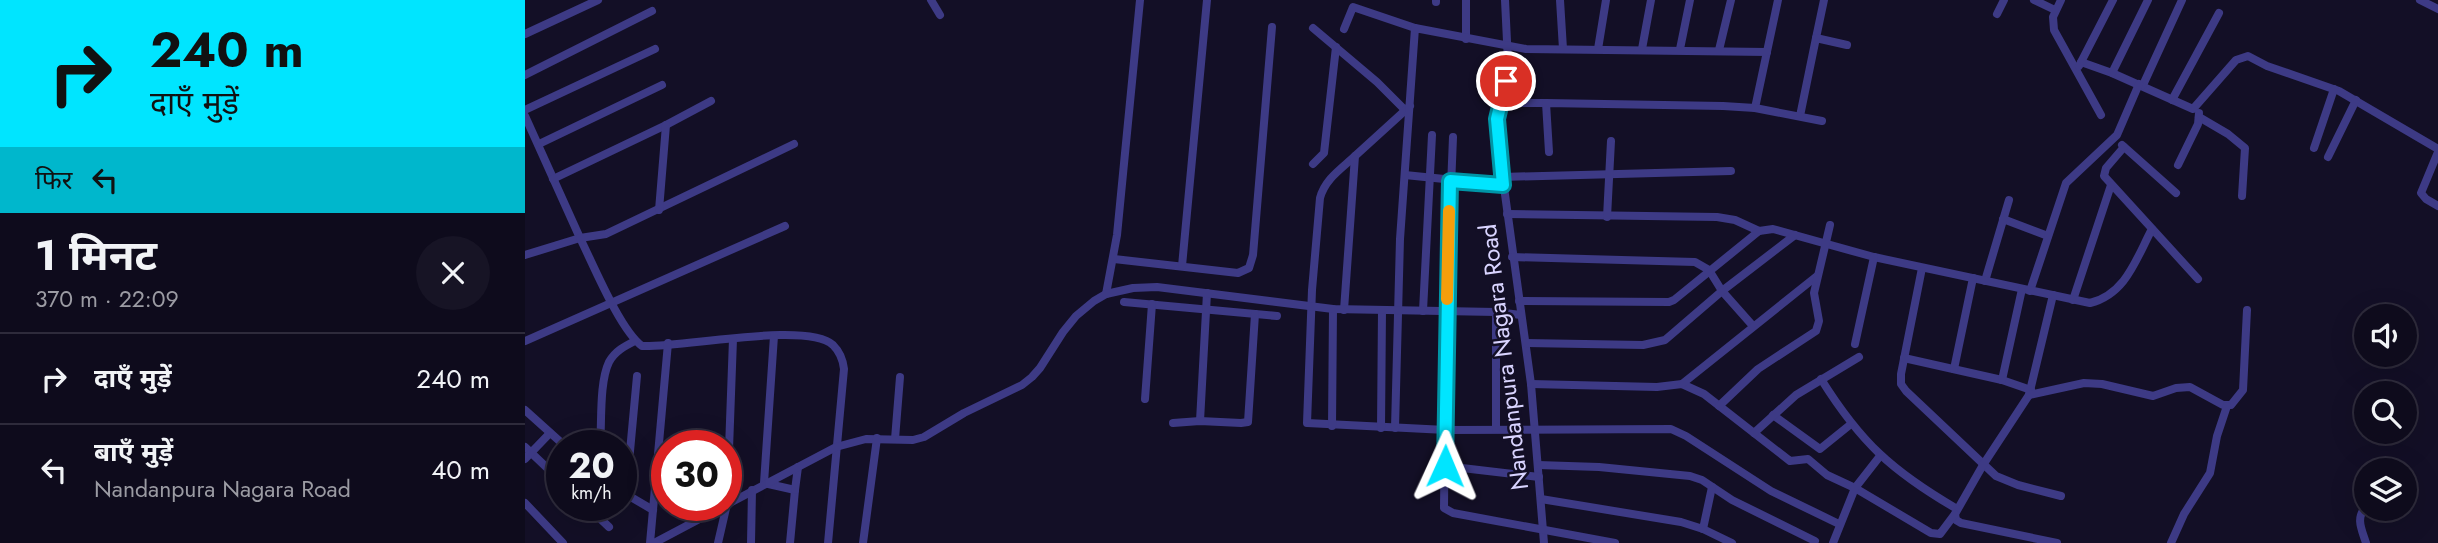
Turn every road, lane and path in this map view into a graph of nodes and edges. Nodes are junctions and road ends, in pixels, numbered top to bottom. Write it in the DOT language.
graph roads {
  1 [pos="598,0"];
  2 [pos="931,0"];
  3 [pos="1140,0"];
  4 [pos="1207,0"];
  5 [pos="1466,0"];
  6 [pos="1505,0"];
  7 [pos="1560,0"];
  8 [pos="1606,0"];
  9 [pos="1651,0"];
  10 [pos="1690,0"];
  11 [pos="1731,0"];
  12 [pos="1778,0"];
  13 [pos="1824,0"];
  14 [pos="2004,0"];
  15 [pos="2033,0"];
  16 [pos="2061,0"];
  17 [pos="2113,0"];
  18 [pos="2148,0"];
  19 [pos="2182,0"];
  20 [pos="2420,0"];
  21 [pos="2438,9"];
  22 [pos="2055,10"];
  23 [pos="652,11"];
  24 [pos="2219,13"];
  25 [pos="1997,14"];
  26 [pos="940,15"];
  27 [pos="1272,27"];
  28 [pos="1313,28"];
  29 [pos="1415,28"];
  30 [pos="1344,29"];
  31 [pos="525,34"];
  32 [pos="1816,37"];
  33 [pos="1466,39"];
  34 [pos="1847,45"];
  35 [pos="1336,47"];
  36 [pos="1508,47"];
  37 [pos="655,49"];
  38 [pos="1563,49"];
  39 [pos="1598,49"];
  40 [pos="1641,49"];
  41 [pos="1680,50"];
  42 [pos="1719,50"];
  43 [pos="1767,51"];
  44 [pos="2079,66"];
  45 [pos="2112,72"];
  46 [pos="525,75"];
  47 [pos="662,85"];
  48 [pos="2141,85"];
  49 [pos="2334,89"];
  50 [pos="711,100"];
  51 [pos="2172,100"];
  52 [pos="2356,100"];
  53 [pos="1499,103"];
  54 [pos="1546,103"];
  55 [pos="1408,108"];
  56 [pos="1755,108"];
  57 [pos="2196,108"];
  58 [pos="525,110"];
  59 [pos="2101,114"];
  60 [pos="525,116"];
  61 [pos="1800,116"];
  62 [pos="2199,117"];
  63 [pos="1822,121"];
  64 [pos="666,125"];
  65 [pos="1433,135"];
  66 [pos="1453,137"];
  67 [pos="2114,139"];
  68 [pos="1611,141"];
  69 [pos="539,144"];
  70 [pos="794,144"];
  71 [pos="2124,147"];
  72 [pos="2314,148"];
  73 [pos="2438,151"];
  74 [pos="1549,152"];
  75 [pos="1355,156"];
  76 [pos="2328,157"];
  77 [pos="1313,164"];
  78 [pos="2178,164"];
  79 [pos="1731,171"];
  80 [pos="1609,174"];
  81 [pos="1405,175"];
  82 [pos="1430,178"];
  83 [pos="553,179"];
  84 [pos="1450,181"];
  85 [pos="1502,181"];
  86 [pos="2111,185"];
  87 [pos="2176,193"];
  88 [pos="2242,196"];
  89 [pos="2008,200"];
  90 [pos="2438,206"];
  91 [pos="659,210"];
  92 [pos="1507,214"];
  93 [pos="1607,217"];
  94 [pos="2003,219"];
  95 [pos="1830,225"];
  96 [pos="785,226"];
  97 [pos="2152,229"];
  98 [pos="1759,231"];
  99 [pos="1795,235"];
  100 [pos="2047,236"];
  101 [pos="580,238"];
  102 [pos="1826,244"];
  103 [pos="525,255"];
  104 [pos="1512,257"];
  105 [pos="1874,257"];
  106 [pos="1114,258"];
  107 [pos="1182,266"];
  108 [pos="1922,268"];
  109 [pos="1709,270"];
  110 [pos="1817,276"];
  111 [pos="1973,278"];
  112 [pos="2198,279"];
  113 [pos="1985,281"];
  114 [pos="2026,290"];
  115 [pos="1722,291"];
  116 [pos="1207,293"];
  117 [pos="1106,294"];
  118 [pos="2053,295"];
  119 [pos="2073,300"];
  120 [pos="1519,301"];
  121 [pos="612,302"];
  122 [pos="1124,302"];
  123 [pos="1152,304"];
  124 [pos="1312,307"];
  125 [pos="1206,309"];
  126 [pos="1333,309"];
  127 [pos="1344,310"];
  128 [pos="1382,310"];
  129 [pos="1397,310"];
  130 [pos="2248,310"];
  131 [pos="1423,311"];
  132 [pos="1446,311"];
  133 [pos="1496,312"];
  134 [pos="1255,314"];
  135 [pos="1521,315"];
  136 [pos="1277,316"];
  137 [pos="1753,326"];
  138 [pos="774,336"];
  139 [pos="733,339"];
  140 [pos="525,341"];
  141 [pos="635,341"];
  142 [pos="668,343"];
  143 [pos="1525,343"];
  144 [pos="1855,344"];
  145 [pos="1859,357"];
  146 [pos="1904,358"];
  147 [pos="1954,369"];
  148 [pos="637,376"];
  149 [pos="900,377"];
  150 [pos="1821,379"];
  151 [pos="2003,380"];
  152 [pos="1531,384"];
  153 [pos="1682,384"];
  154 [pos="2030,393"];
  155 [pos="1145,399"];
  156 [pos="1719,405"];
  157 [pos="2227,406"];
  158 [pos="525,410"];
  159 [pos="1773,415"];
  160 [pos="1200,421"];
  161 [pos="1173,423"];
  162 [pos="1851,424"];
  163 [pos="1332,426"];
  164 [pos="1381,428"];
  165 [pos="1395,428"];
  166 [pos="1496,429"];
  167 [pos="547,430"];
  168 [pos="601,430"];
  169 [pos="631,430"];
  170 [pos="660,430"];
  171 [pos="729,430"];
  172 [pos="1446,430"];
  173 [pos="1535,430"];
  174 [pos="1754,433"];
  175 [pos="546,436"];
  176 [pos="877,438"];
  177 [pos="895,439"];
  178 [pos="836,447"];
  179 [pos="527,453"];
  180 [pos="1880,456"];
  181 [pos="1538,465"];
  182 [pos="1983,465"];
  183 [pos="1445,466"];
  184 [pos="798,467"];
  185 [pos="546,469"];
  186 [pos="1539,477"];
  187 [pos="764,483"];
  188 [pos="1711,487"];
  189 [pos="1855,488"];
  190 [pos="795,489"];
  191 [pos="752,490"];
  192 [pos="742,496"];
  193 [pos="2061,496"];
  194 [pos="1541,499"];
  195 [pos="525,503"];
  196 [pos="1956,512"];
  197 [pos="603,521"];
  198 [pos="653,521"];
  199 [pos="695,521"];
  200 [pos="723,521"];
  201 [pos="2360,521"];
  202 [pos="1839,524"];
  203 [pos="609,527"];
  204 [pos="1703,529"];
  205 [pos="1543,531"];
  206 [pos="1814,542"];
  207 [pos="2052,542"];
  208 [pos="563,543"];
  209 [pos="652,543"];
  210 [pos="718,543"];
  211 [pos="751,543"];
  212 [pos="790,543"];
  213 [pos="828,543"];
  214 [pos="863,543"];
  215 [pos="1544,543"];
  216 [pos="1615,543"];
  217 [pos="1732,543"];
  218 [pos="1834,543"];
  219 [pos="2171,543"];
  220 [pos="2366,543"];
  1 -- 31 [label="street"];
  2 -- 26 [label="street"];
  3 -- 106 [label="street"];
  4 -- 107 [label="street"];
  5 -- 33 [label="street"];
  6 -- 36 [label="street, Nandanpura Nagara Road"];
  7 -- 38 [label="street"];
  8 -- 39 [label="street"];
  9 -- 40 [label="street"];
  10 -- 41 [label="street"];
  11 -- 42 [label="street"];
  12 -- 43 [label="street"];
  13 -- 32 [label="street"];
  14 -- 25 [label="street"];
  15 -- 22 [label="street"];
  16 -- 22 [label="street"];
  17 -- 44 [label="street"];
  18 -- 45 [label="street"];
  19 -- 48 [label="street"];
  20 -- 21 [label="street"];
  22 -- 44 [label="street"];
  23 -- 46 [label="street"];
  24 -- 51 [label="street"];
  27 -- 107 [label="street"];
  28 -- 35 [label="street"];
  29 -- 30 [label="street"];
  29 -- 33 [label="street"];
  29 -- 55 [label="street"];
  32 -- 34 [label="street"];
  32 -- 61 [label="street"];
  33 -- 36 [label="street"];
  35 -- 55 [label="street"];
  35 -- 77 [label="street"];
  36 -- 38 [label="street"];
  36 -- 53 [label="street, Nandanpura Nagara Road"];
  37 -- 58 [label="street"];
  38 -- 39 [label="street"];
  39 -- 40 [label="street"];
  40 -- 41 [label="street"];
  41 -- 42 [label="street"];
  42 -- 43 [label="street"];
  43 -- 56 [label="street"];
  44 -- 45 [label="street"];
  44 -- 59 [label="street"];
  45 -- 48 [label="street"];
  47 -- 69 [label="street"];
  48 -- 51 [label="street"];
  48 -- 67 [label="street"];
  49 -- 52 [label="street"];
  49 -- 57 [label="street"];
  49 -- 72 [label="street"];
  50 -- 64 [label="street"];
  51 -- 57 [label="street"];
  52 -- 73 [label="street"];
  52 -- 76 [label="street"];
  53 -- 54 [label="street"];
  53 -- 85 [label="street, Nandanpura Nagara Road"];
  54 -- 56 [label="street"];
  54 -- 74 [label="street"];
  55 -- 75 [label="street"];
  55 -- 81 [label="street"];
  56 -- 61 [label="street"];
  57 -- 62 [label="street"];
  60 -- 69 [label="street"];
  61 -- 63 [label="street"];
  62 -- 78 [label="street"];
  62 -- 88 [label="street"];
  64 -- 83 [label="street"];
  64 -- 91 [label="street"];
  65 -- 82 [label="street"];
  66 -- 84 [label="street"];
  67 -- 71 [label="street"];
  67 -- 100 [label="street"];
  68 -- 80 [label="street"];
  69 -- 83 [label="street"];
  70 -- 91 [label="street"];
  71 -- 86 [label="street"];
  71 -- 87 [label="street"];
  73 -- 90 [label="street"];
  75 -- 124 [label="street"];
  75 -- 127 [label="street"];
  79 -- 80 [label="street"];
  80 -- 85 [label="street"];
  80 -- 93 [label="street"];
  81 -- 82 [label="street"];
  81 -- 129 [label="street"];
  82 -- 84 [label="street"];
  82 -- 131 [label="street"];
  83 -- 101 [label="street"];
  84 -- 85 [label="street"];
  84 -- 132 [label="street"];
  85 -- 92 [label="street, Nandanpura Nagara Road"];
  86 -- 97 [label="street"];
  86 -- 119 [label="street"];
  89 -- 94 [label="street"];
  91 -- 101 [label="street"];
  92 -- 93 [label="street"];
  92 -- 104 [label="street, Nandanpura Nagara Road"];
  93 -- 98 [label="street"];
  94 -- 100 [label="street"];
  94 -- 113 [label="street"];
  95 -- 102 [label="street"];
  96 -- 121 [label="street"];
  97 -- 112 [label="street"];
  97 -- 119 [label="street"];
  98 -- 99 [label="street"];
  98 -- 109 [label="street"];
  99 -- 102 [label="street"];
  99 -- 115 [label="street"];
  100 -- 114 [label="street"];
  101 -- 103 [label="street"];
  101 -- 121 [label="street"];
  102 -- 105 [label="street"];
  102 -- 110 [label="street"];
  104 -- 109 [label="street"];
  104 -- 120 [label="street, Nandanpura Nagara Road"];
  105 -- 108 [label="street"];
  105 -- 144 [label="street"];
  106 -- 107 [label="street"];
  106 -- 117 [label="street"];
  108 -- 111 [label="street"];
  108 -- 146 [label="street"];
  109 -- 115 [label="street"];
  109 -- 120 [label="street"];
  110 -- 137 [label="street"];
  110 -- 156 [label="street"];
  111 -- 113 [label="street"];
  111 -- 147 [label="street"];
  113 -- 114 [label="street"];
  114 -- 118 [label="street"];
  114 -- 151 [label="street"];
  115 -- 137 [label="street"];
  115 -- 143 [label="street"];
  116 -- 117 [label="street"];
  116 -- 124 [label="street"];
  116 -- 125 [label="street"];
  117 -- 177 [label="street"];
  118 -- 119 [label="street"];
  118 -- 154 [label="street"];
  120 -- 135 [label="street, Nandanpura Nagara Road"];
  121 -- 140 [label="street"];
  121 -- 141 [label="street"];
  122 -- 123 [label="street"];
  123 -- 125 [label="street"];
  123 -- 155 [label="street"];
  124 -- 126 [label="street"];
  124 -- 163 [label="street"];
  125 -- 134 [label="street"];
  125 -- 160 [label="street"];
  126 -- 127 [label="street"];
  126 -- 163 [label="street"];
  127 -- 128 [label="street"];
  128 -- 129 [label="street"];
  128 -- 164 [label="street"];
  129 -- 131 [label="street"];
  129 -- 165 [label="street"];
  130 -- 157 [label="street"];
  131 -- 132 [label="street"];
  132 -- 133 [label="street"];
  132 -- 172 [label="street"];
  133 -- 135 [label="street"];
  133 -- 166 [label="street"];
  134 -- 136 [label="street"];
  134 -- 160 [label="street"];
  135 -- 143 [label="street, Nandanpura Nagara Road"];
  137 -- 153 [label="street"];
  138 -- 139 [label="street"];
  138 -- 178 [label="street"];
  138 -- 187 [label="street"];
  139 -- 142 [label="street"];
  139 -- 171 [label="street"];
  141 -- 142 [label="street"];
  141 -- 168 [label="street"];
  142 -- 170 [label="street"];
  143 -- 152 [label="street, Nandanpura Nagara Road"];
  145 -- 150 [label="street"];
  146 -- 147 [label="street"];
  146 -- 182 [label="street"];
  147 -- 151 [label="street"];
  148 -- 169 [label="street"];
  149 -- 177 [label="street"];
  150 -- 159 [label="street"];
  150 -- 162 [label="street"];
  151 -- 154 [label="street"];
  152 -- 153 [label="street"];
  152 -- 173 [label="street, Nandanpura Nagara Road"];
  153 -- 156 [label="street"];
  154 -- 157 [label="street"];
  154 -- 182 [label="street"];
  156 -- 174 [label="street"];
  157 -- 219 [label="street"];
  158 -- 167 [label="street"];
  159 -- 162 [label="street"];
  159 -- 174 [label="street"];
  160 -- 161 [label="street"];
  162 -- 180 [label="street"];
  163 -- 164 [label="street"];
  164 -- 165 [label="street"];
  165 -- 172 [label="street"];
  166 -- 172 [label="street"];
  166 -- 173 [label="street"];
  172 -- 183 [label="street"];
  173 -- 181 [label="street, Nandanpura Nagara Road"];
  173 -- 202 [label="street"];
  174 -- 189 [label="street"];
  175 -- 179 [label="street"];
  176 -- 177 [label="street"];
  176 -- 178 [label="street"];
  176 -- 214 [label="street"];
  178 -- 184 [label="street"];
  178 -- 213 [label="street"];
  179 -- 185 [label="street"];
  180 -- 189 [label="street"];
  180 -- 196 [label="street"];
  181 -- 186 [label="street, Nandanpura Nagara Road"];
  181 -- 188 [label="street"];
  182 -- 193 [label="street"];
  182 -- 196 [label="street"];
  183 -- 186 [label="street"];
  183 -- 205 [label="street"];
  184 -- 187 [label="street"];
  184 -- 190 [label="street"];
  186 -- 194 [label="street, Nandanpura Nagara Road"];
  187 -- 190 [label="street"];
  187 -- 191 [label="street"];
  188 -- 204 [label="street"];
  188 -- 206 [label="street"];
  189 -- 196 [label="street"];
  189 -- 202 [label="street"];
  190 -- 212 [label="street"];
  191 -- 192 [label="street"];
  191 -- 211 [label="street"];
  194 -- 204 [label="street"];
  194 -- 205 [label="street, Nandanpura Nagara Road"];
  195 -- 208 [label="street"];
  196 -- 207 [label="street"];
  197 -- 203 [label="street"];
  198 -- 209 [label="street"];
  199 -- 209 [label="street"];
  200 -- 210 [label="street"];
  201 -- 220 [label="street"];
  202 -- 218 [label="street"];
  204 -- 217 [label="street"];
  205 -- 215 [label="street, Nandanpura Nagara Road"];
  205 -- 216 [label="street"];
  206 -- 218 [label="street"];
}
